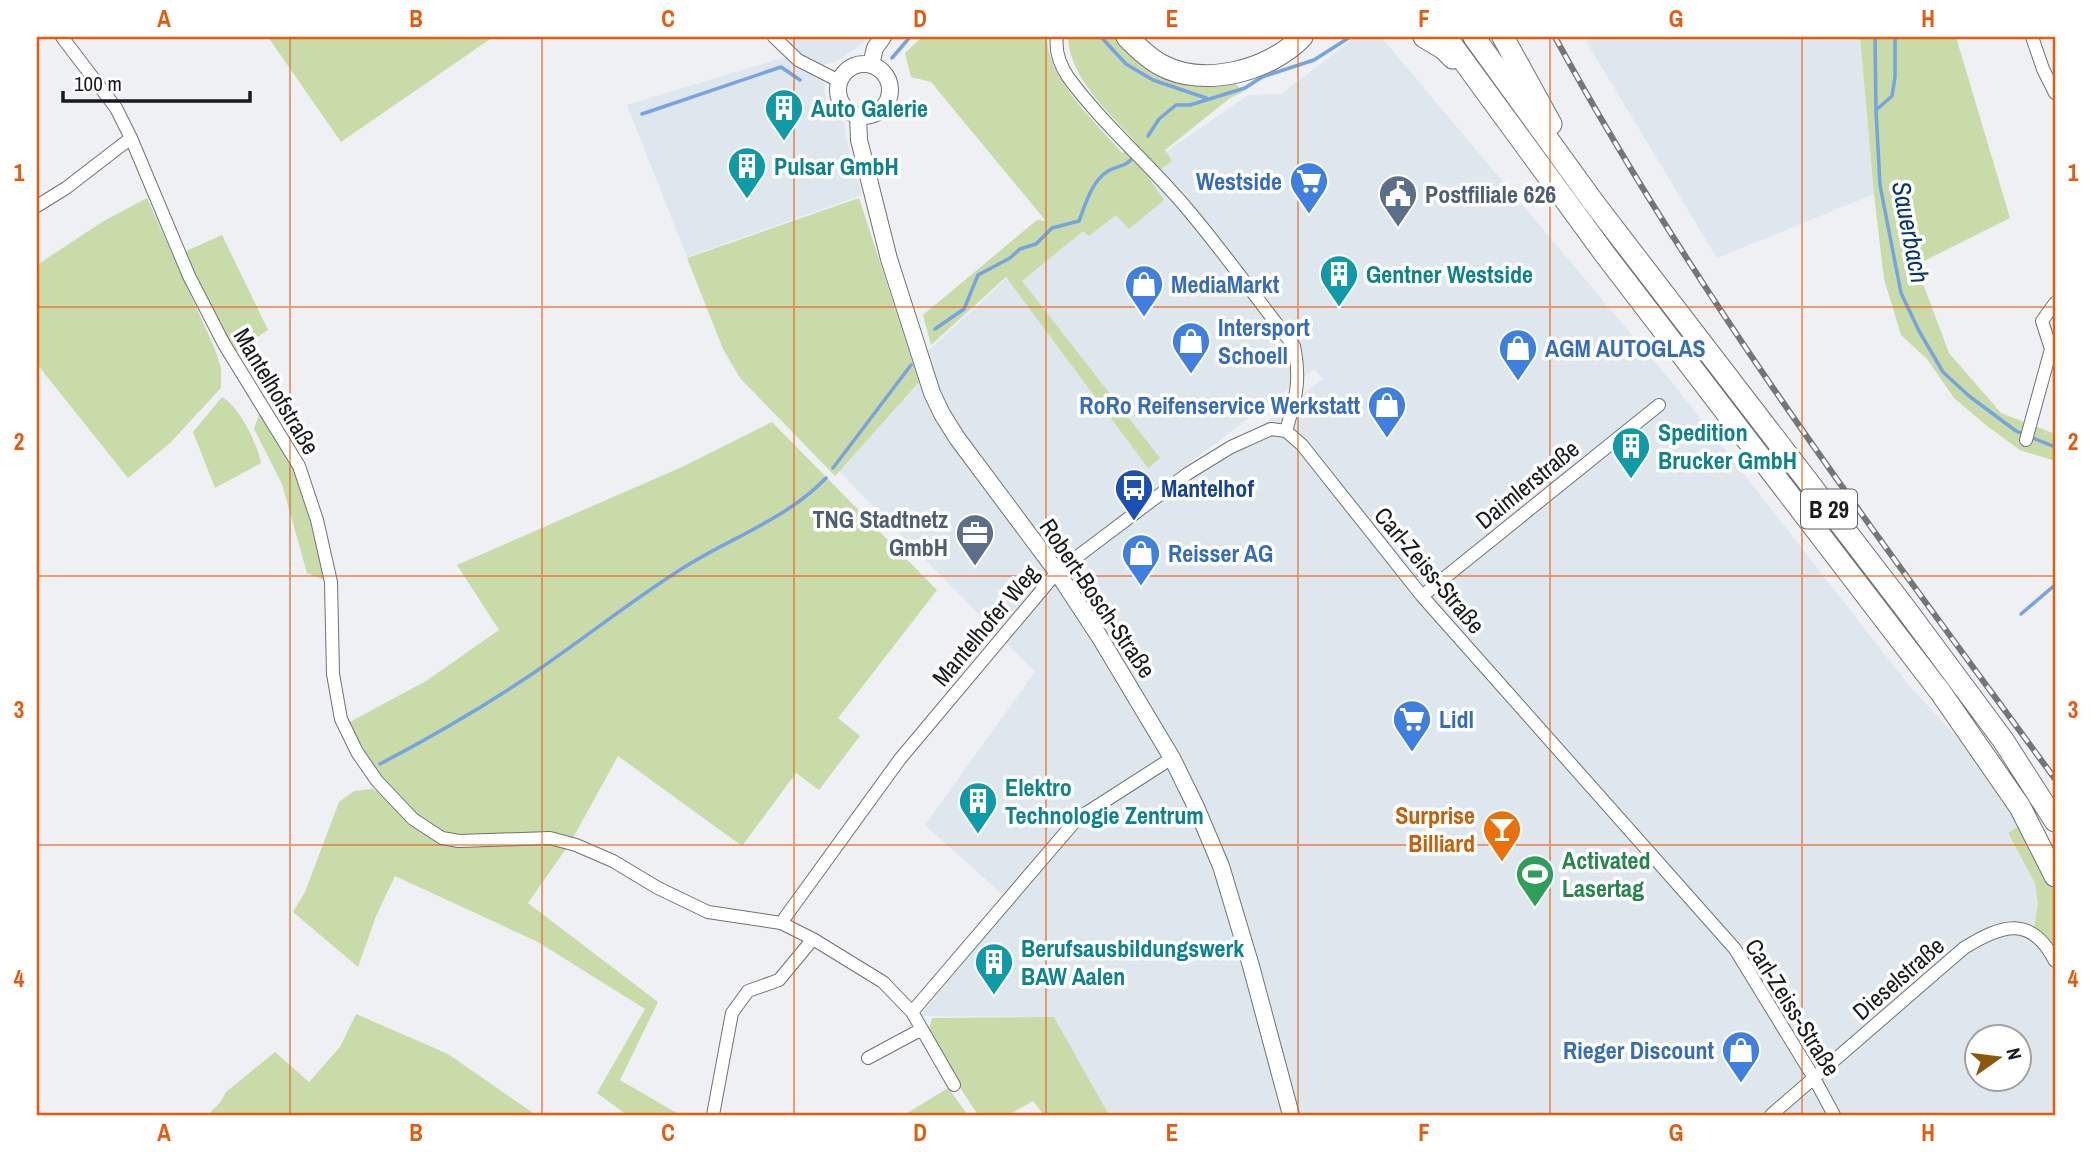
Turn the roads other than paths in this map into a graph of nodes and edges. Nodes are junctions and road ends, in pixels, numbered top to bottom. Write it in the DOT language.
graph roads {
  1 [pos="62,37"];
  2 [pos="775,37"];
  3 [pos="883,37"];
  4 [pos="1057,37"];
  5 [pos="1127,37"];
  6 [pos="1424,37"];
  7 [pos="1446,37"];
  8 [pos="1474,37"];
  9 [pos="1503,37"];
  10 [pos="2032,37"];
  11 [pos="1303,38"];
  12 [pos="871,64"];
  13 [pos="839,81"];
  14 [pos="1488,93"];
  15 [pos="2055,93"];
  16 [pos="858,115"];
  17 [pos="131,138"];
  18 [pos="1594,203"];
  19 [pos="37,206"];
  20 [pos="2055,303"];
  21 [pos="1659,405"];
  22 [pos="1286,430"];
  23 [pos="2028,435"];
  24 [pos="1057,572"];
  25 [pos="1422,596"];
  26 [pos="1172,758"];
  27 [pos="2055,821"];
  28 [pos="2055,876"];
  29 [pos="781,923"];
  30 [pos="813,939"];
  31 [pos="2055,961"];
  32 [pos="912,1012"];
  33 [pos="922,1029"];
  34 [pos="868,1058"];
  35 [pos="1814,1078"];
  36 [pos="954,1086"];
  37 [pos="713,1115"];
  38 [pos="1291,1115"];
  39 [pos="1772,1115"];
  40 [pos="1834,1115"];
  1 -- 17 [label="street, Mantelhofstraße"];
  2 -- 13 [label="street"];
  3 -- 12 [label="street"];
  4 -- 22 [label="street"];
  5 -- 11 [label="highway"];
  6 -- 14 [label="highway"];
  7 -- 14 [label="highway, B 29"];
  8 -- 18 [label="highway, B 29"];
  9 -- 18 [label="highway"];
  10 -- 15 [label="street"];
  12 -- 13 [label="street"];
  12 -- 16 [label="street"];
  13 -- 16 [label="street"];
  14 -- 28 [label="highway, B 29"];
  16 -- 24 [label="street, Robert-Bosch-Straße"];
  17 -- 19 [label="street"];
  17 -- 29 [label="street, Mantelhofstraße"];
  18 -- 27 [label="highway, B 29"];
  20 -- 23 [label="street"];
  21 -- 25 [label="street, Daimlerstraße"];
  22 -- 24 [label="street, Mantelhofer Weg"];
  22 -- 25 [label="street, Carl-Zeiss-Straße"];
  24 -- 26 [label="street, Robert-Bosch-Straße"];
  24 -- 29 [label="street, Mantelhofer Weg"];
  25 -- 35 [label="street, Carl-Zeiss-Straße"];
  26 -- 32 [label="street"];
  26 -- 38 [label="street, Robert-Bosch-Straße"];
  29 -- 30 [label="street, Mantelhofstraße"];
  30 -- 32 [label="street, Mantelhofstraße"];
  30 -- 37 [label="street"];
  31 -- 35 [label="street, Dieselstraße"];
  32 -- 33 [label="street, Mantelhofstraße"];
  33 -- 34 [label="street"];
  33 -- 36 [label="street, Mantelhofstraße"];
  35 -- 39 [label="street, Dieselstraße"];
  35 -- 40 [label="street, Carl-Zeiss-Straße"];
}
